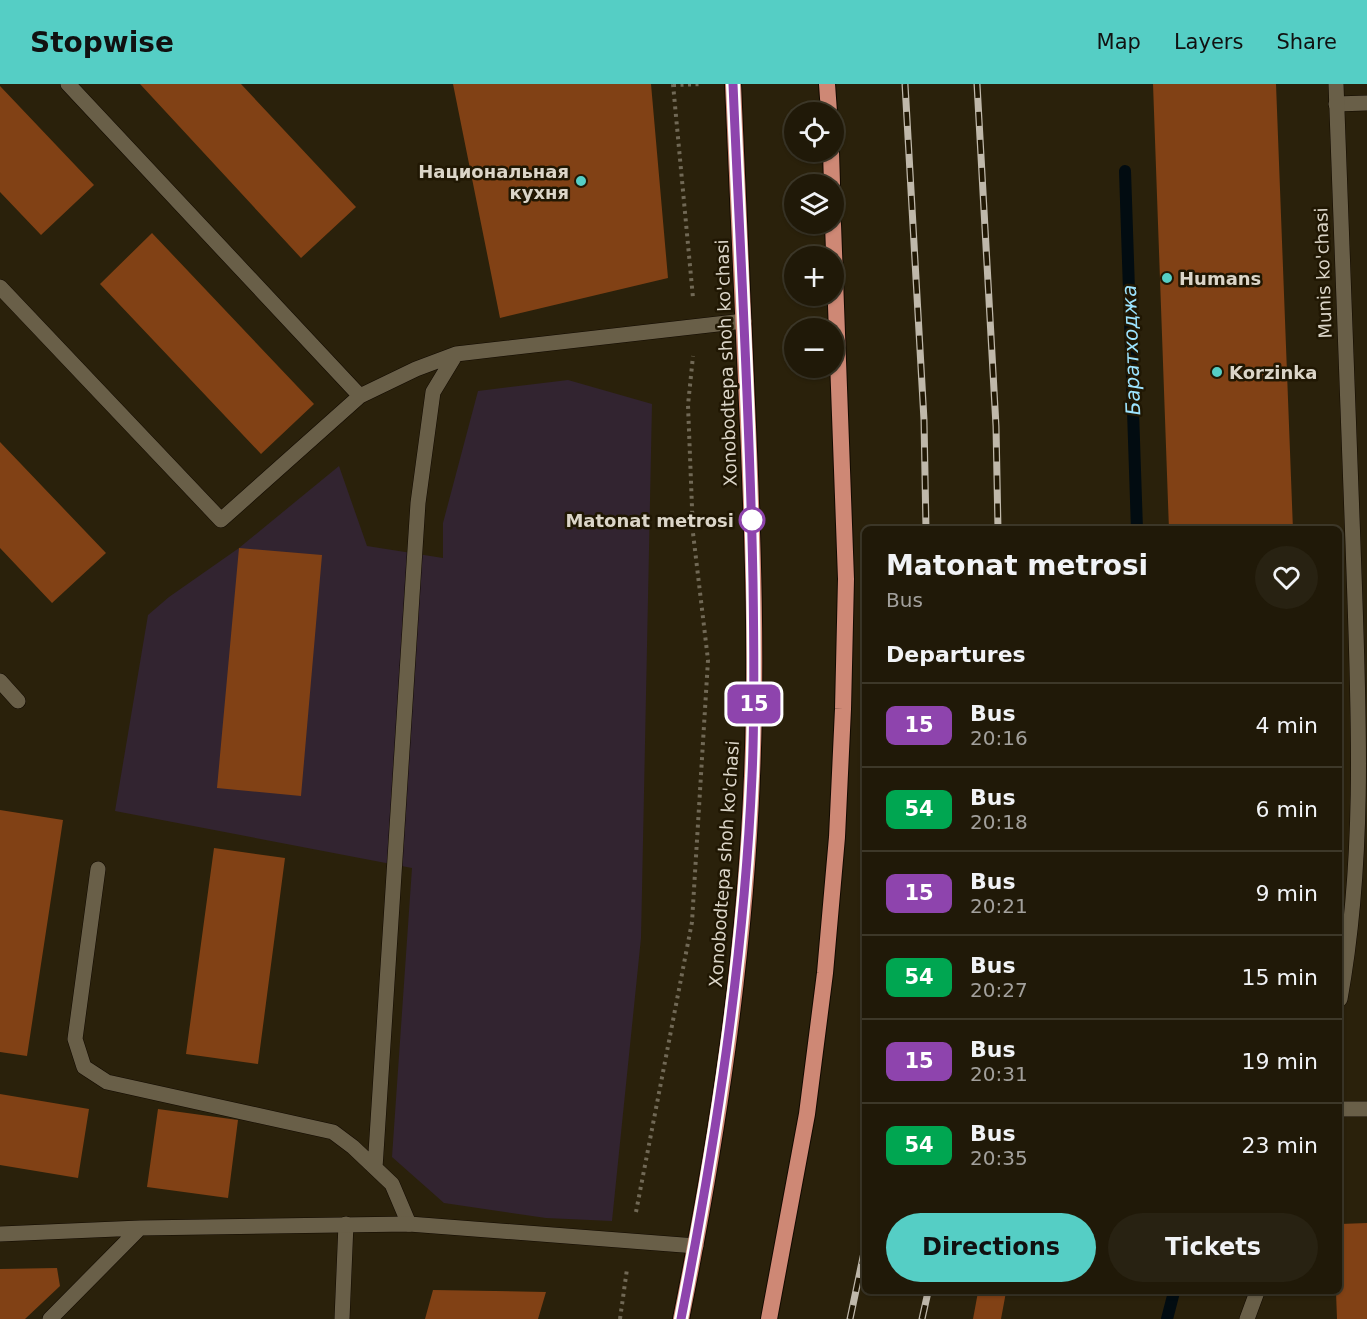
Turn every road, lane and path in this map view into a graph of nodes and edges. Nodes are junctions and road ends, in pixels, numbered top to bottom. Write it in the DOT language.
graph roads {
  1 [pos="68,84"];
  2 [pos="706,84"];
  3 [pos="732,84"];
  4 [pos="827,84"];
  5 [pos="1335,84"];
  6 [pos="673,85"];
  7 [pos="828,102"];
  8 [pos="1367,103"];
  9 [pos="1336,104"];
  10 [pos="833,234"];
  11 [pos="0,287"];
  12 [pos="744,321"];
  13 [pos="696,327"];
  14 [pos="456,354"];
  15 [pos="360,396"];
  16 [pos="0,681"];
  17 [pos="18,701"];
  18 [pos="98,869"];
  19 [pos="1342,981"];
  20 [pos="1342,1109"];
  21 [pos="1367,1109"];
  22 [pos="375,1168"];
  23 [pos="346,1224"];
  24 [pos="409,1224"];
  25 [pos="140,1228"];
  26 [pos="0,1234"];
  27 [pos="631,1239"];
  28 [pos="696,1246"];
  29 [pos="1256,1294"];
  30 [pos="50,1319"];
  31 [pos="342,1319"];
  32 [pos="620,1319"];
  33 [pos="681,1319"];
  34 [pos="769,1319"];
  35 [pos="1246,1319"];
  1 -- 15 [label="street"];
  2 -- 6 [label="path"];
  3 -- 12 [label="highway, Xonobodtepa shoh ko'chasi"];
  4 -- 7 [label="highway"];
  5 -- 9 [label="street, Munis ko'chasi"];
  6 -- 13 [label="path"];
  8 -- 9 [label="street"];
  9 -- 19 [label="street, Munis ko'chasi"];
  10 -- 34 [label="highway"];
  11 -- 15 [label="street"];
  12 -- 13 [label="street"];
  12 -- 28 [label="highway, Xonobodtepa shoh ko'chasi"];
  13 -- 14 [label="street"];
  13 -- 27 [label="path"];
  14 -- 15 [label="street"];
  14 -- 22 [label="street"];
  16 -- 17 [label="street"];
  18 -- 22 [label="street"];
  20 -- 21 [label="street"];
  22 -- 24 [label="street"];
  23 -- 24 [label="street"];
  23 -- 25 [label="street"];
  23 -- 31 [label="street"];
  24 -- 27 [label="street"];
  25 -- 26 [label="street"];
  25 -- 30 [label="street"];
  27 -- 28 [label="street"];
  27 -- 32 [label="path"];
  28 -- 33 [label="highway, Xonobodtepa shoh ko'chasi"];
  29 -- 35 [label="street"];
}
